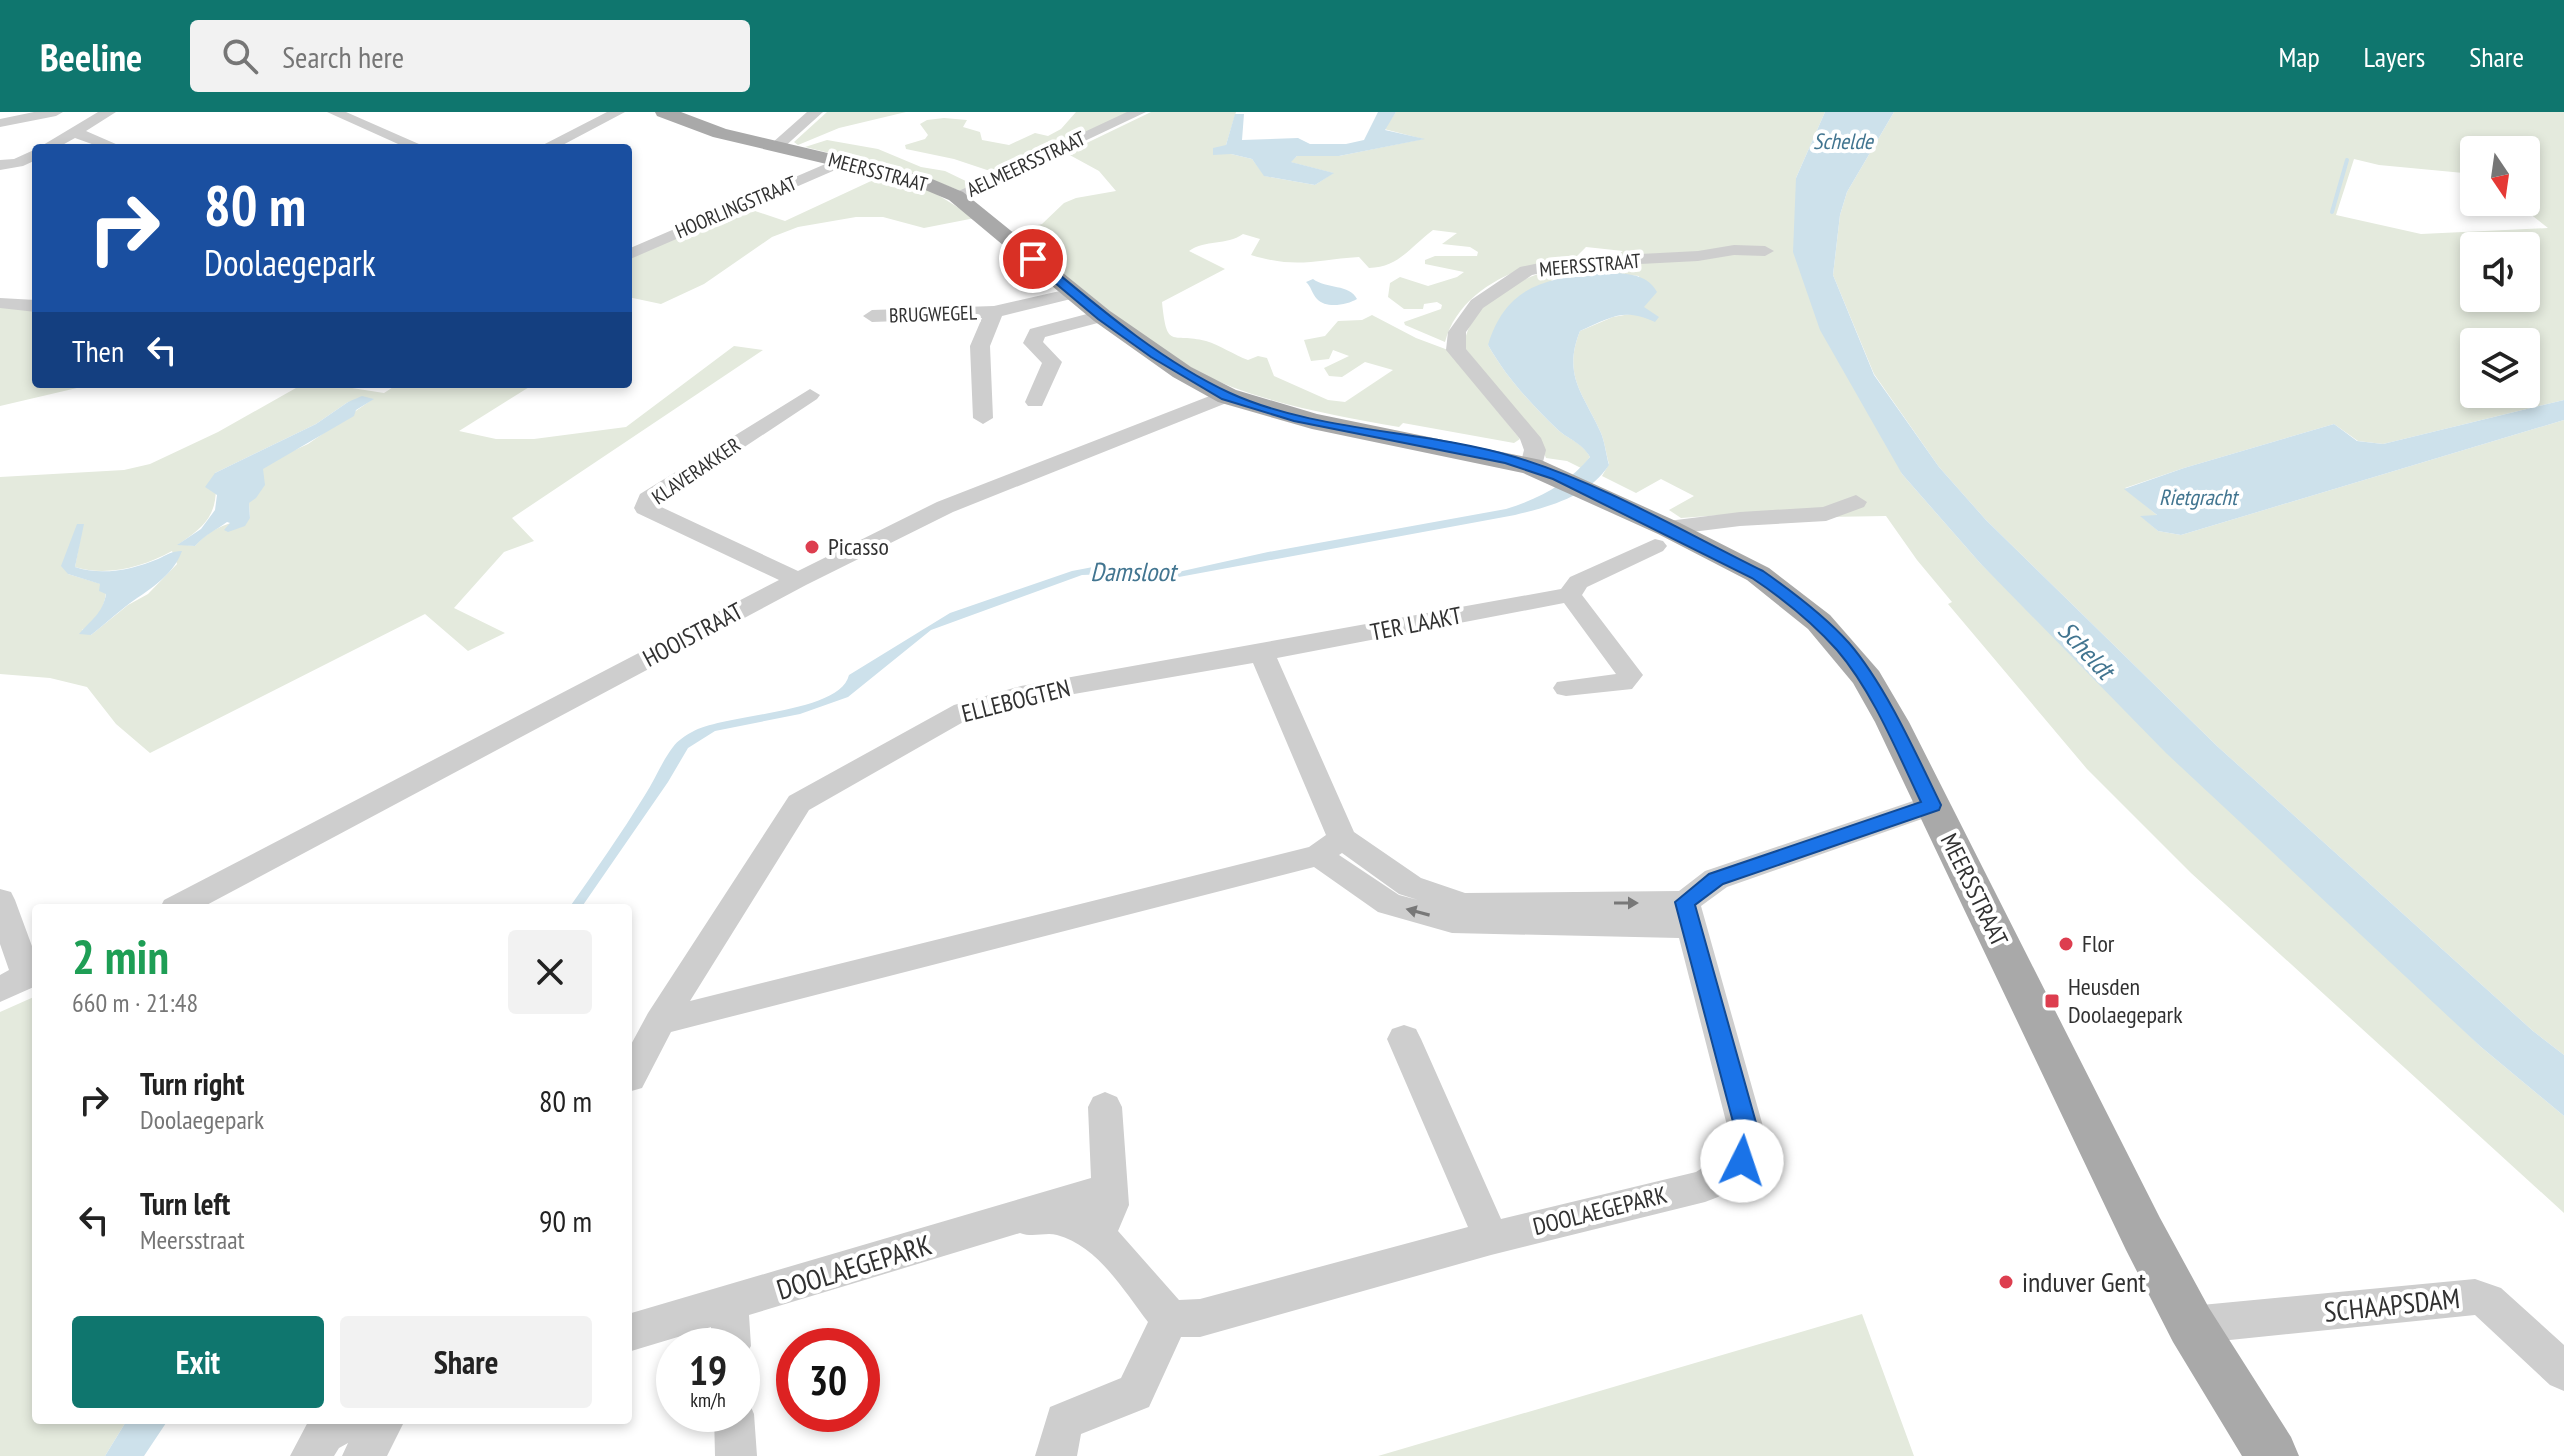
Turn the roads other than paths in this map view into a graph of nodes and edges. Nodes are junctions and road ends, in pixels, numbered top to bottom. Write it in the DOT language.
graph roads {
  1 [pos="56,112"];
  2 [pos="367,112"];
  3 [pos="618,112"];
  4 [pos="664,112"];
  5 [pos="816,112"];
  6 [pos="1139,112"];
  7 [pos="108,115"];
  8 [pos="342,115"];
  9 [pos="0,123"];
  10 [pos="74,132"];
  11 [pos="53,144"];
  12 [pos="106,144"];
  13 [pos="411,144"];
  14 [pos="553,144"];
  15 [pos="777,146"];
  16 [pos="32,156"];
  17 [pos="844,161"];
  18 [pos="18,163"];
  19 [pos="0,168"];
  20 [pos="32,172"];
  21 [pos="956,196"];
  22 [pos="1765,251"];
  23 [pos="632,253"];
  24 [pos="1073,293"];
  25 [pos="0,303"];
  26 [pos="32,306"];
  27 [pos="994,312"];
  28 [pos="872,316"];
  29 [pos="1102,316"];
  30 [pos="810,395"];
  31 [pos="1227,396"];
  32 [pos="1035,402"];
  33 [pos="983,418"];
  34 [pos="1531,466"];
  35 [pos="1856,502"];
  36 [pos="1662,537"];
  37 [pos="798,580"];
  38 [pos="1570,595"];
  39 [pos="1262,653"];
  40 [pos="1566,688"];
  41 [pos="1932,805"];
  42 [pos="1330,847"];
  43 [pos="0,900"];
  44 [pos="183,904"];
  45 [pos="1688,914"];
  46 [pos="21,979"];
  47 [pos="660,1022"];
  48 [pos="1404,1039"];
  49 [pos="632,1074"];
  50 [pos="1105,1107"];
  51 [pos="1110,1189"];
  52 [pos="979,1229"];
  53 [pos="1098,1235"];
  54 [pos="1491,1238"];
  55 [pos="729,1305"];
  56 [pos="1170,1319"];
  57 [pos="2191,1325"];
  58 [pos="730,1328"];
  59 [pos="632,1332"];
  60 [pos="2564,1371"];
  61 [pos="341,1424"];
  62 [pos="383,1424"];
  63 [pos="735,1432"];
  64 [pos="311,1456"];
  65 [pos="363,1456"];
  66 [pos="736,1456"];
  67 [pos="1056,1456"];
  68 [pos="2272,1456"];
  1 -- 9 [label="street"];
  2 -- 8 [label="street"];
  3 -- 14 [label="street"];
  4 -- 15 [label="main road, MEERSSTRAAT"];
  5 -- 15 [label="street"];
  6 -- 21 [label="street, AELMEERSSTRAAT"];
  7 -- 10 [label="street"];
  8 -- 13 [label="street"];
  10 -- 11 [label="street"];
  10 -- 12 [label="street"];
  15 -- 17 [label="main road, MEERSSTRAAT"];
  16 -- 18 [label="street"];
  17 -- 21 [label="main road, MEERSSTRAAT"];
  17 -- 23 [label="street, HOORLINGSTRAAT"];
  18 -- 19 [label="street"];
  18 -- 20 [label="street"];
  21 -- 24 [label="main road, MEERSSTRAAT"];
  22 -- 34 [label="street, MEERSSTRAAT"];
  24 -- 27 [label="street, BRUGWEGEL"];
  24 -- 29 [label="main road, MEERSSTRAAT"];
  25 -- 26 [label="street"];
  27 -- 28 [label="street, BRUGWEGEL"];
  27 -- 33 [label="street, BRUGWEGEL"];
  29 -- 31 [label="main road, MEERSSTRAAT"];
  29 -- 32 [label="street"];
  30 -- 37 [label="street, KLAVERAKKER"];
  31 -- 34 [label="main road, MEERSSTRAAT"];
  31 -- 37 [label="street, HOOISTRAAT"];
  34 -- 36 [label="main road, MEERSSTRAAT"];
  35 -- 36 [label="street, TER LAAKT"];
  36 -- 38 [label="street, TER LAAKT"];
  36 -- 41 [label="main road, MEERSSTRAAT"];
  37 -- 44 [label="street, HOOISTRAAT"];
  38 -- 39 [label="street, TER LAAKT"];
  38 -- 40 [label="street"];
  39 -- 42 [label="street"];
  39 -- 47 [label="street, ELLEBOGTEN"];
  41 -- 45 [label="street"];
  41 -- 57 [label="main road, MEERSSTRAAT"];
  42 -- 45 [label="street"];
  42 -- 47 [label="street"];
  43 -- 46 [label="street"];
  45 -- 54 [label="street, DOOLAEGEPARK"];
  47 -- 49 [label="street, ELLEBOGTEN"];
  48 -- 54 [label="street"];
  50 -- 51 [label="street"];
  51 -- 52 [label="street, DOOLAEGEPARK"];
  51 -- 53 [label="street"];
  52 -- 53 [label="street, DOOLAEGEPARK"];
  52 -- 55 [label="street, DOOLAEGEPARK"];
  53 -- 56 [label="street, DOOLAEGEPARK"];
  54 -- 56 [label="street, DOOLAEGEPARK"];
  55 -- 58 [label="street"];
  55 -- 59 [label="street, DOOLAEGEPARK"];
  56 -- 67 [label="street"];
  57 -- 60 [label="street, SCHAAPSDAM"];
  57 -- 68 [label="main road, MEERSSTRAAT"];
  61 -- 64 [label="street"];
  62 -- 65 [label="street"];
  63 -- 66 [label="street"];
}
